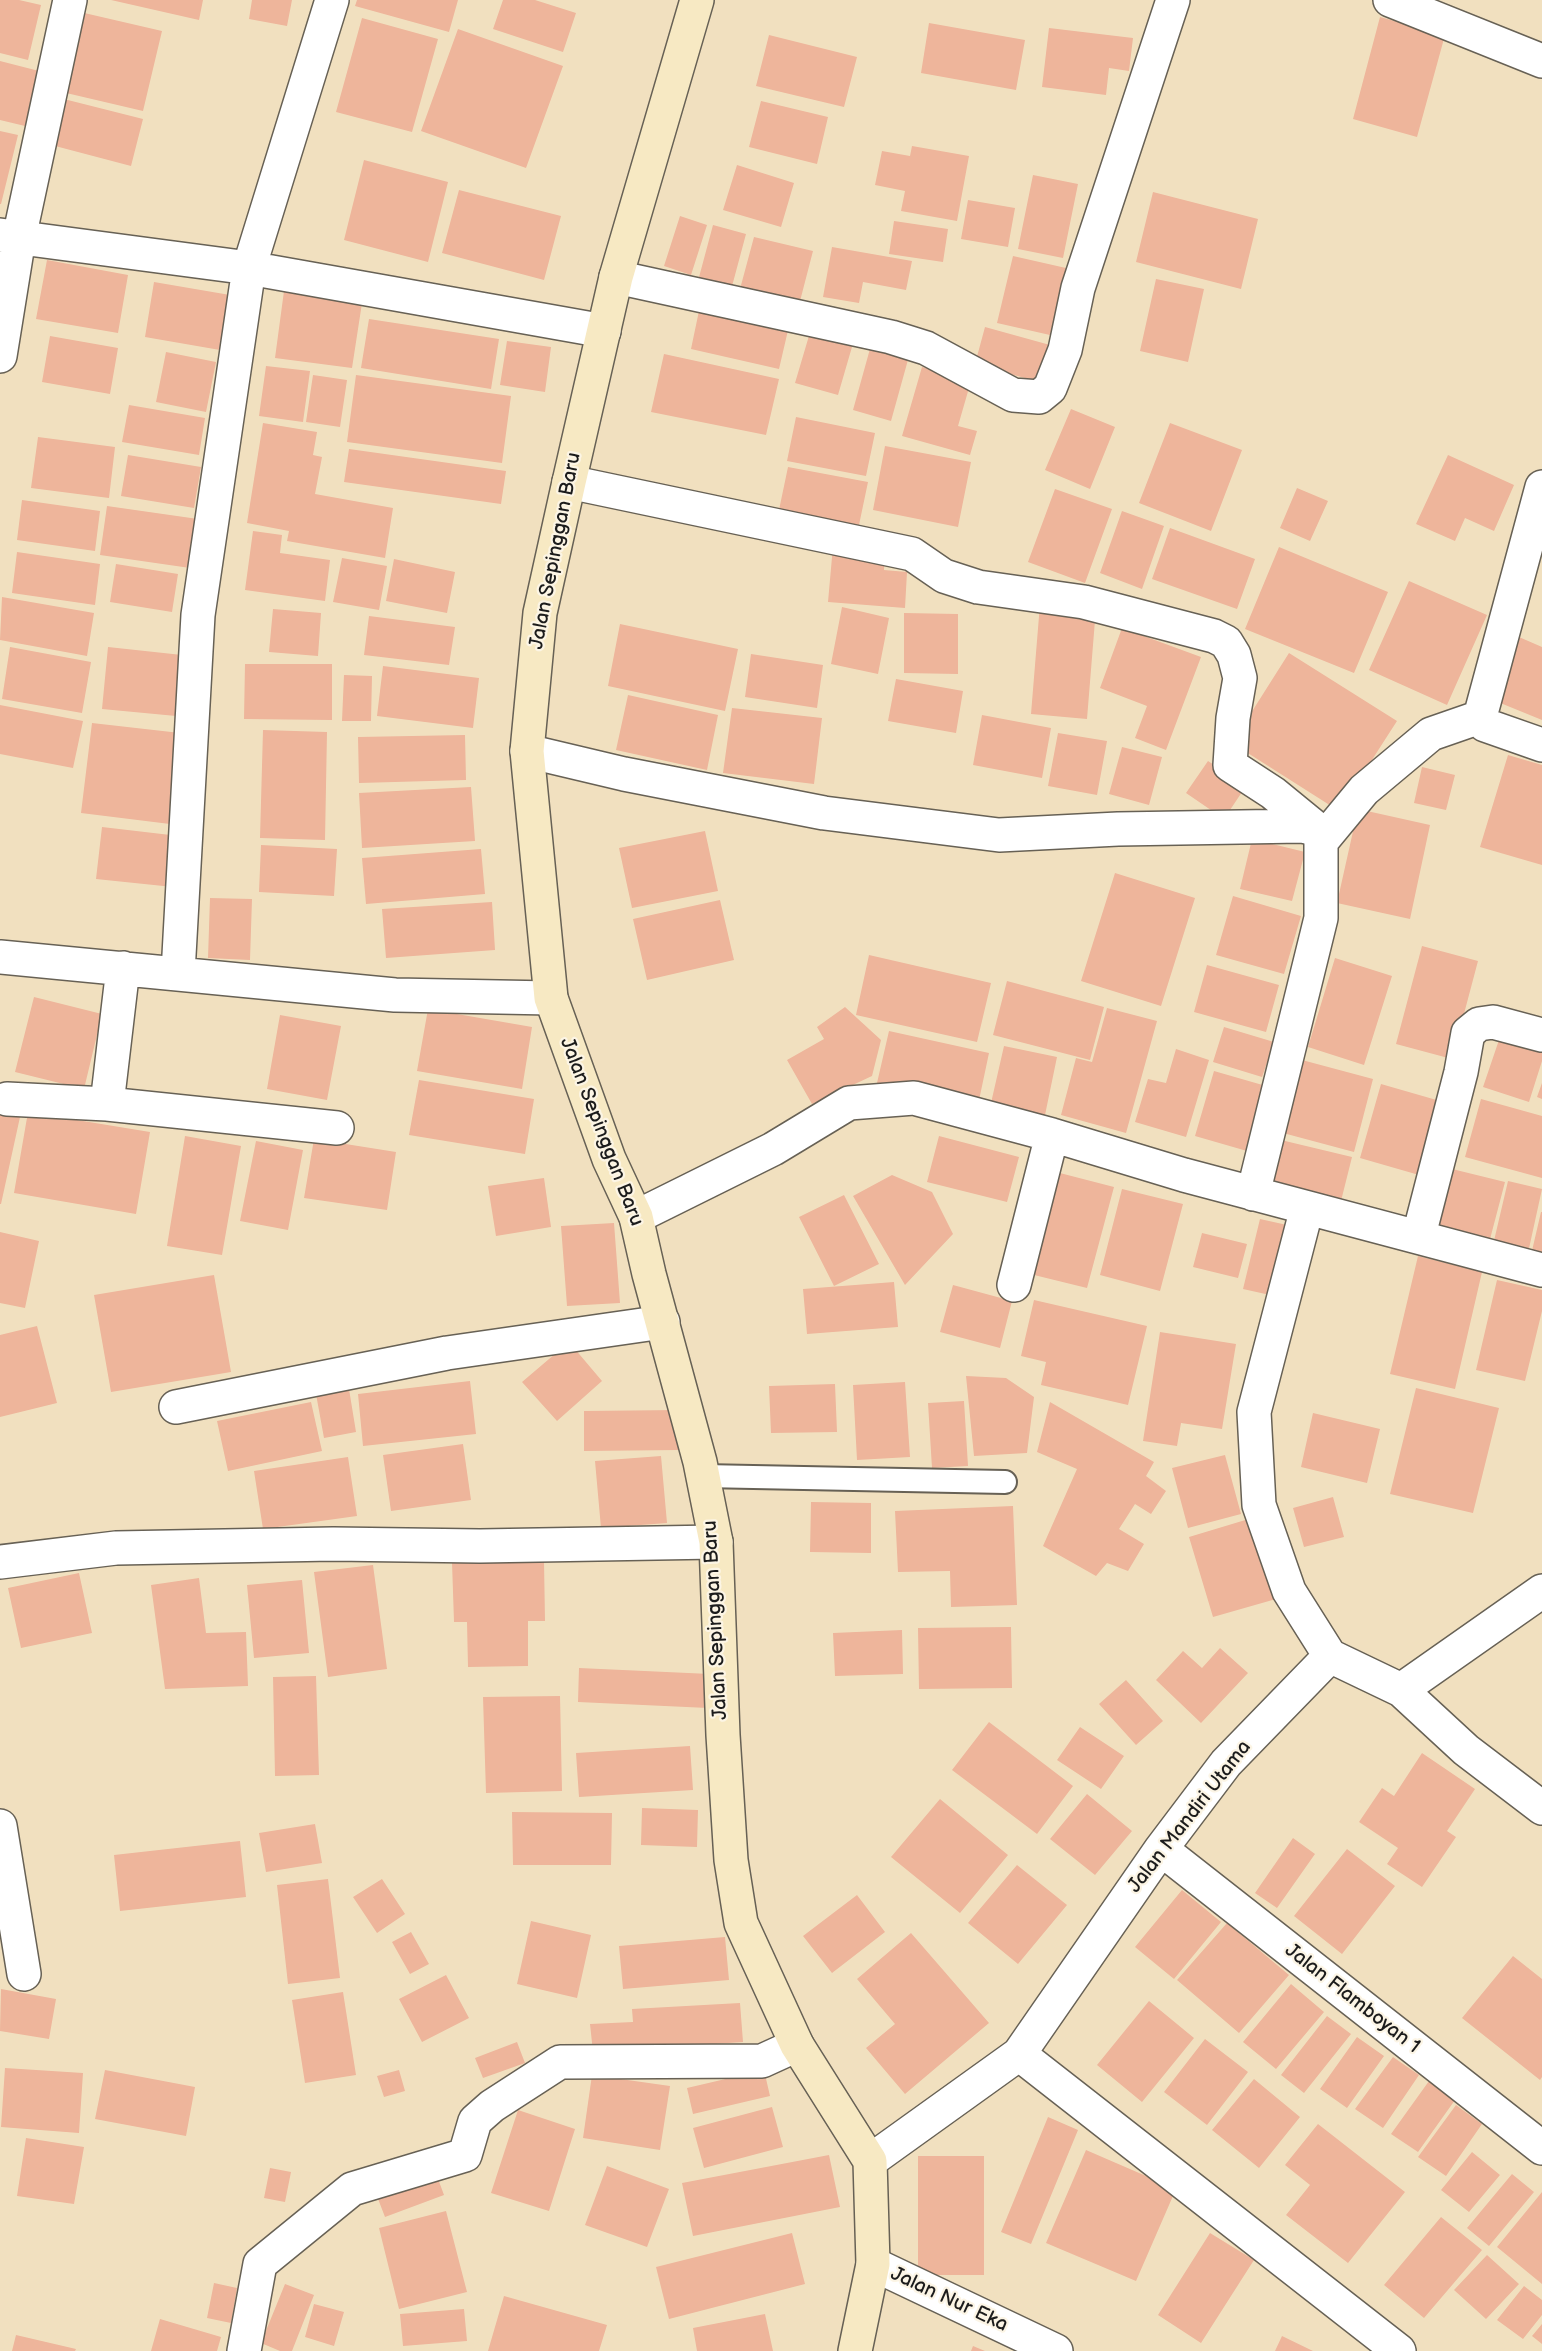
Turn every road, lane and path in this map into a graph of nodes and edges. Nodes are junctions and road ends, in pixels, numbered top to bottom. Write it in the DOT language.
graph roads {
  1 [pos="70,0"];
  2 [pos="332,0"];
  3 [pos="697,0"];
  4 [pos="1173,0"];
  5 [pos="1390,0"];
  6 [pos="1542,61"];
  7 [pos="9,237"];
  8 [pos="249,268"];
  9 [pos="616,277"];
  10 [pos="604,331"];
  11 [pos="0,356"];
  12 [pos="569,483"];
  13 [pos="1542,487"];
  14 [pos="1480,717"];
  15 [pos="1542,746"];
  16 [pos="527,751"];
  17 [pos="1319,836"];
  18 [pos="0,957"];
  19 [pos="123,968"];
  20 [pos="178,973"];
  21 [pos="551,998"];
  22 [pos="1542,1035"];
  23 [pos="7,1100"];
  24 [pos="107,1104"];
  25 [pos="337,1128"];
  26 [pos="1052,1135"];
  27 [pos="1253,1194"];
  28 [pos="1307,1208"];
  29 [pos="636,1217"];
  30 [pos="1419,1235"];
  31 [pos="1542,1270"];
  32 [pos="1014,1285"];
  33 [pos="663,1322"];
  34 [pos="176,1407"];
  35 [pos="703,1476"];
  36 [pos="1005,1482"];
  37 [pos="716,1542"];
  38 [pos="0,1562"];
  39 [pos="1542,1591"];
  40 [pos="1330,1656"];
  41 [pos="1401,1690"];
  42 [pos="1542,1808"];
  43 [pos="0,1826"];
  44 [pos="1161,1849"];
  45 [pos="24,1974"];
  46 [pos="798,2045"];
  47 [pos="1019,2054"];
  48 [pos="1542,2148"];
  49 [pos="870,2161"];
  50 [pos="873,2264"];
  51 [pos="244,2351"];
  52 [pos="855,2351"];
  53 [pos="1056,2351"];
  54 [pos="1399,2351"];
  1 -- 7 [label="street"];
  2 -- 8 [label="street"];
  3 -- 9 [label="street, Jalan Sepinggan Baru"];
  4 -- 9 [label="street"];
  5 -- 6 [label="street"];
  7 -- 8 [label="street"];
  7 -- 11 [label="street"];
  8 -- 10 [label="street"];
  8 -- 20 [label="street"];
  9 -- 10 [label="street, Jalan Sepinggan Baru"];
  10 -- 12 [label="street, Jalan Sepinggan Baru"];
  12 -- 16 [label="street, Jalan Sepinggan Baru"];
  12 -- 17 [label="street"];
  13 -- 14 [label="street"];
  14 -- 15 [label="street"];
  14 -- 17 [label="street"];
  16 -- 17 [label="street"];
  16 -- 21 [label="street, Jalan Sepinggan Baru"];
  17 -- 27 [label="street"];
  18 -- 19 [label="street"];
  19 -- 20 [label="street"];
  19 -- 24 [label="street"];
  20 -- 21 [label="street"];
  21 -- 29 [label="street, Jalan Sepinggan Baru"];
  22 -- 30 [label="street"];
  23 -- 24 [label="street"];
  24 -- 25 [label="street"];
  26 -- 27 [label="street"];
  26 -- 29 [label="street"];
  26 -- 32 [label="street"];
  27 -- 28 [label="street"];
  28 -- 30 [label="street"];
  28 -- 40 [label="street"];
  29 -- 33 [label="street, Jalan Sepinggan Baru"];
  30 -- 31 [label="street"];
  33 -- 34 [label="street"];
  33 -- 35 [label="street, Jalan Sepinggan Baru"];
  35 -- 36 [label="lane"];
  35 -- 37 [label="street, Jalan Sepinggan Baru"];
  37 -- 38 [label="street"];
  37 -- 46 [label="street, Jalan Sepinggan Baru"];
  39 -- 41 [label="street"];
  40 -- 41 [label="street"];
  40 -- 44 [label="street, Jalan Mandiri Utama"];
  41 -- 42 [label="street"];
  43 -- 45 [label="street"];
  44 -- 47 [label="street, Jalan Mandiri Utama"];
  44 -- 48 [label="street, Jalan Flamboyan 1"];
  46 -- 49 [label="street, Jalan Sepinggan Baru"];
  46 -- 51 [label="street"];
  47 -- 49 [label="street, Jalan Mandiri Utama"];
  47 -- 54 [label="street"];
  49 -- 50 [label="street"];
  50 -- 52 [label="street"];
  50 -- 53 [label="street, Jalan Nur Eka"];
}
